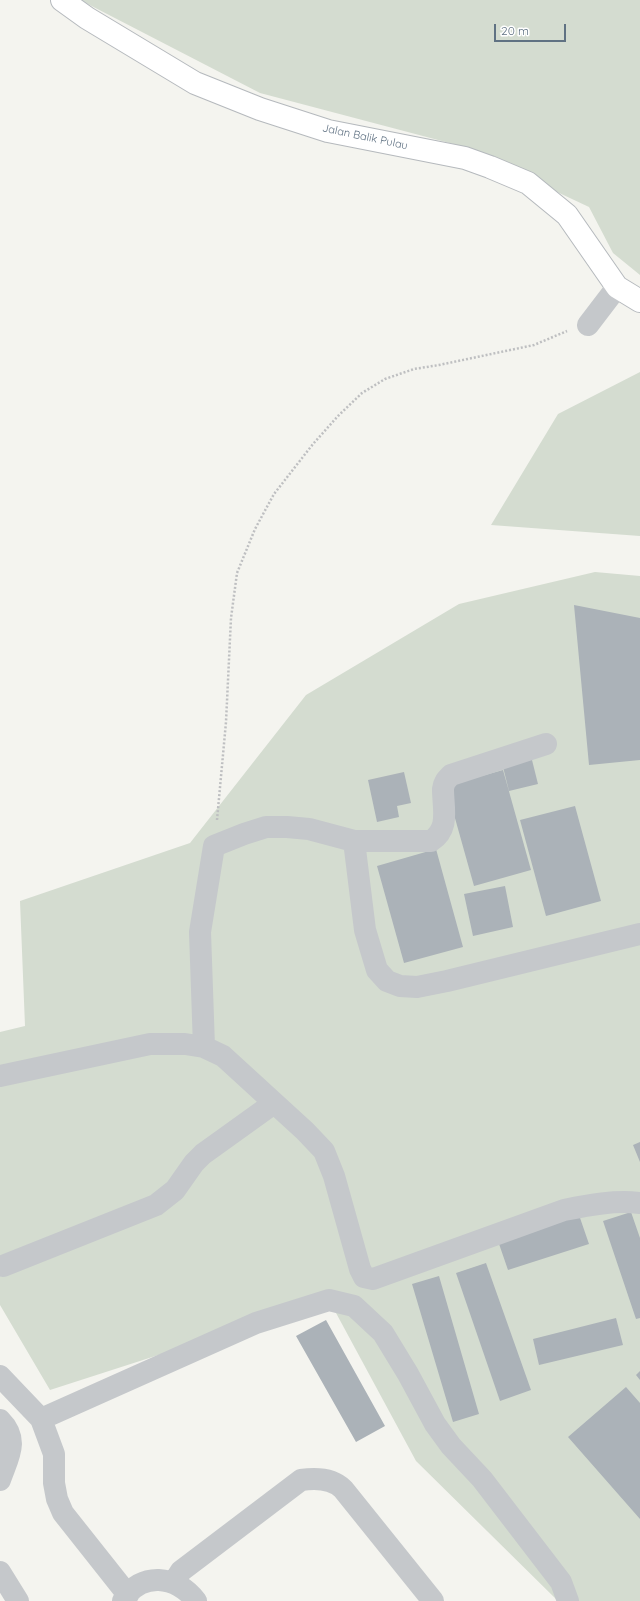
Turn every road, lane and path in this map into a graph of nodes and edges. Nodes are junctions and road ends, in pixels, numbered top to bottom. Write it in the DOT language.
graph roads {
  1 [pos="62,0"];
  2 [pos="617,287"];
  3 [pos="640,301"];
  4 [pos="588,325"];
  5 [pos="546,744"];
  6 [pos="354,840"];
  7 [pos="214,846"];
  8 [pos="640,934"];
  9 [pos="204,1047"];
  10 [pos="0,1076"];
  11 [pos="274,1103"];
  12 [pos="640,1203"];
  13 [pos="3,1266"];
  14 [pos="0,1376"];
  15 [pos="41,1419"];
  16 [pos="0,1420"];
  17 [pos="0,1480"];
  18 [pos="0,1572"];
  19 [pos="174,1582"];
  20 [pos="125,1598"];
  21 [pos="18,1601"];
  22 [pos="196,1601"];
  23 [pos="433,1601"];
  24 [pos="568,1601"];
  1 -- 2 [label="main road, Jalan Balik Pulau"];
  2 -- 3 [label="main road, Jalan Balik Pulau"];
  2 -- 4 [label="street"];
  4 -- 7 [label="path"];
  5 -- 6 [label="street"];
  6 -- 7 [label="street"];
  6 -- 8 [label="street"];
  7 -- 9 [label="street"];
  9 -- 10 [label="street"];
  9 -- 11 [label="street"];
  11 -- 12 [label="street"];
  11 -- 13 [label="street"];
  14 -- 15 [label="street"];
  15 -- 20 [label="street"];
  15 -- 24 [label="street"];
  16 -- 17 [label="street"];
  18 -- 21 [label="street"];
  19 -- 20 [label="street"];
  19 -- 22 [label="street"];
  19 -- 23 [label="street"];
}
